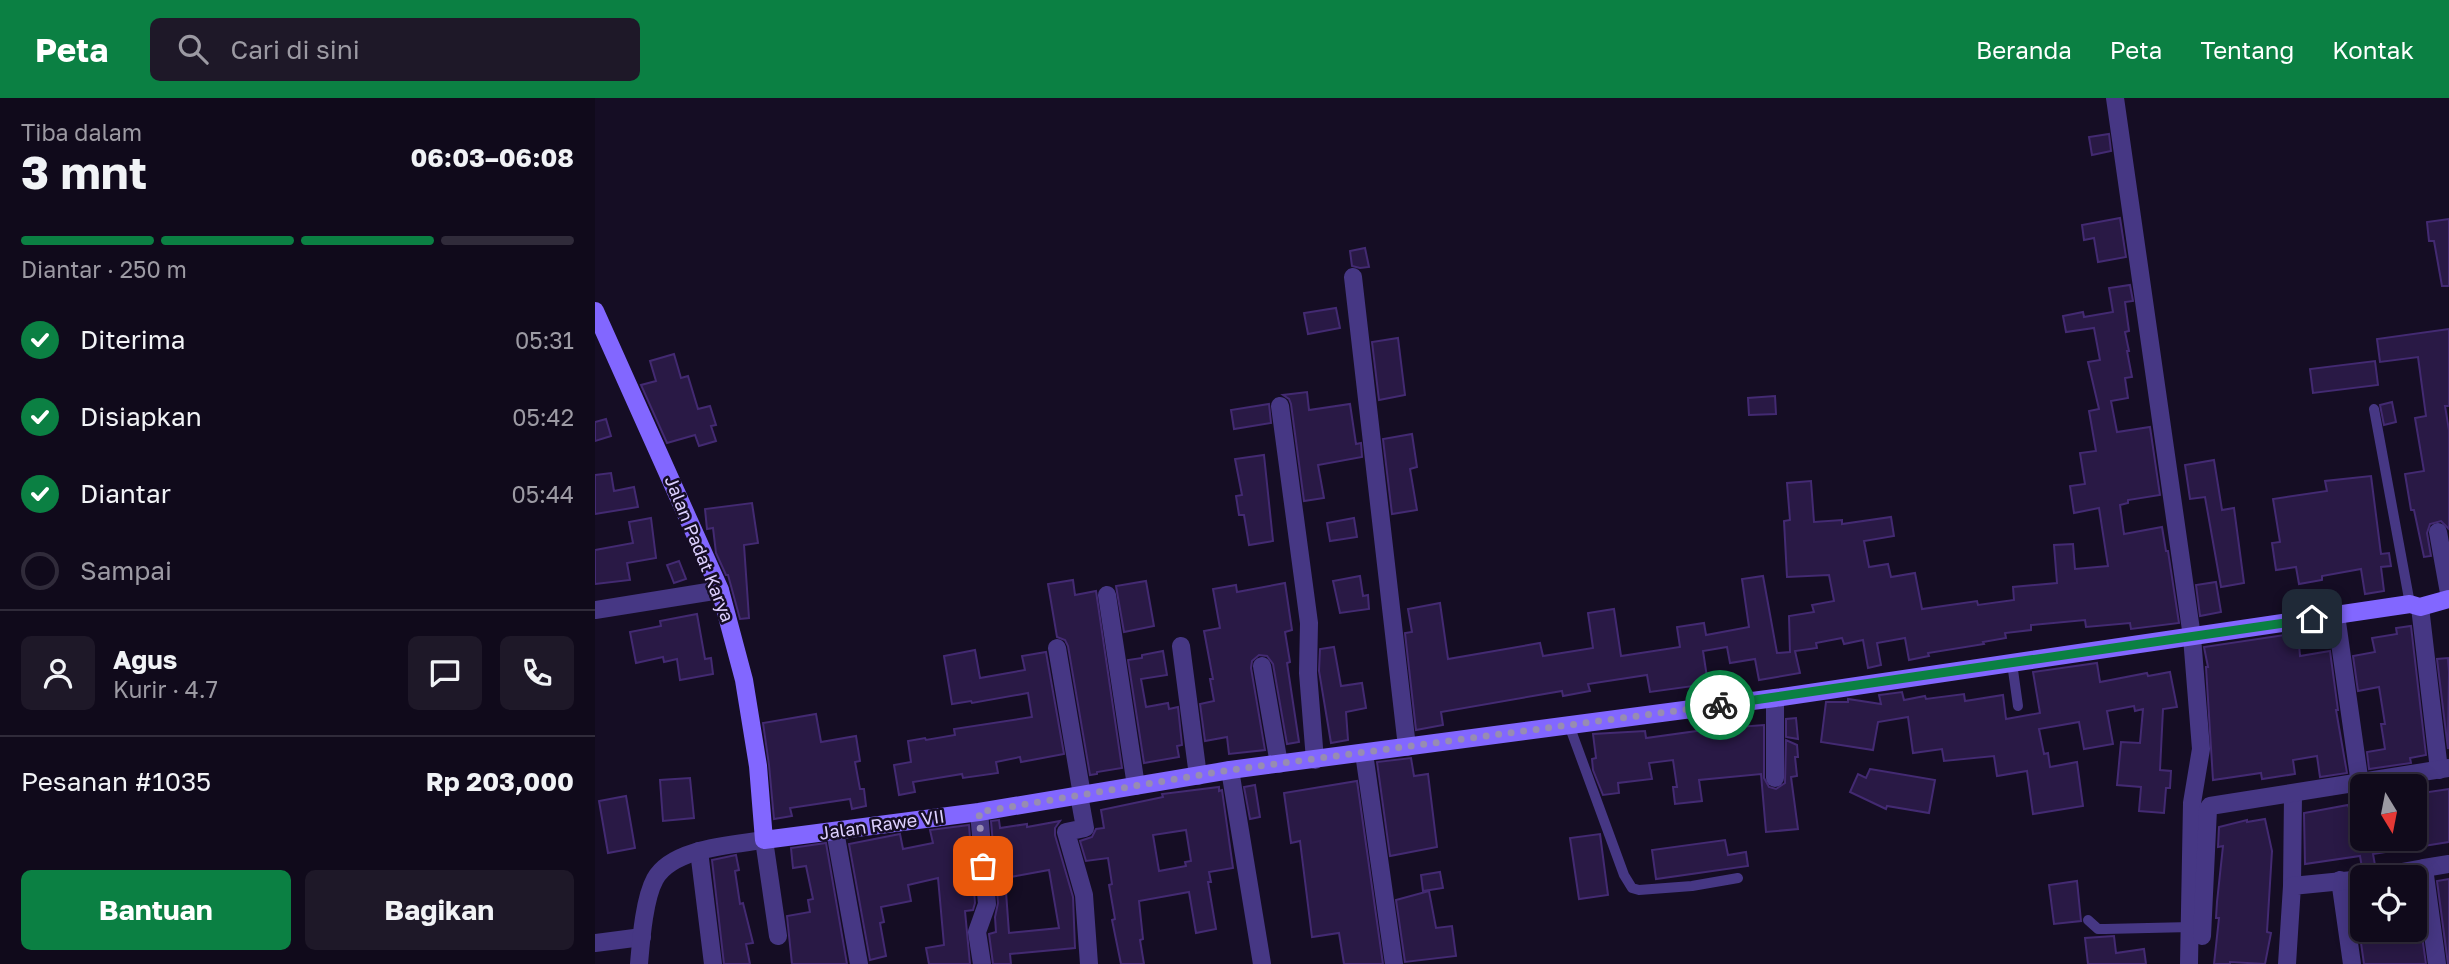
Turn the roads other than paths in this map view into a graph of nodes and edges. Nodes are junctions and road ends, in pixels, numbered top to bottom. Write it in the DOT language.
graph roads {
  1 [pos="2115,98"];
  2 [pos="1353,277"];
  3 [pos="595,311"];
  4 [pos="1280,406"];
  5 [pos="2374,408"];
  6 [pos="2438,532"];
  7 [pos="720,590"];
  8 [pos="2449,593"];
  9 [pos="1107,595"];
  10 [pos="2449,599"];
  11 [pos="2415,606"];
  12 [pos="595,610"];
  13 [pos="2336,615"];
  14 [pos="2192,637"];
  15 [pos="1181,646"];
  16 [pos="1057,649"];
  17 [pos="2011,663"];
  18 [pos="1262,666"];
  19 [pos="1775,698"];
  20 [pos="2018,706"];
  21 [pos="1569,725"];
  22 [pos="1407,747"];
  23 [pos="1364,753"];
  24 [pos="1315,760"];
  25 [pos="1279,764"];
  26 [pos="2444,769"];
  27 [pos="1230,770"];
  28 [pos="2359,774"];
  29 [pos="2416,774"];
  30 [pos="1198,776"];
  31 [pos="1775,778"];
  32 [pos="2350,785"];
  33 [pos="1136,786"];
  34 [pos="2293,794"];
  35 [pos="1080,795"];
  36 [pos="979,812"];
  37 [pos="835,831"];
  38 [pos="764,840"];
  39 [pos="699,851"];
  40 [pos="2449,864"];
  41 [pos="2427,868"];
  42 [pos="1738,878"];
  43 [pos="2340,880"];
  44 [pos="2350,880"];
  45 [pos="2292,886"];
  46 [pos="2427,890"];
  47 [pos="2088,920"];
  48 [pos="2191,927"];
  49 [pos="778,936"];
  50 [pos="642,937"];
  51 [pos="595,943"];
  52 [pos="639,964"];
  53 [pos="713,964"];
  54 [pos="859,964"];
  55 [pos="982,964"];
  56 [pos="1089,964"];
  57 [pos="1262,964"];
  58 [pos="1394,964"];
  59 [pos="2189,964"];
  60 [pos="2201,964"];
  61 [pos="2287,964"];
  62 [pos="2352,964"];
  63 [pos="2437,964"];
  1 -- 14 [label="street"];
  2 -- 22 [label="street"];
  3 -- 7 [label="main road, Jalan Padat Karya"];
  4 -- 24 [label="street"];
  5 -- 11 [label="lane"];
  6 -- 8 [label="street"];
  7 -- 12 [label="street"];
  7 -- 38 [label="main road, Jalan Padat Karya"];
  9 -- 33 [label="street"];
  10 -- 11 [label="main road, Jalan Rawe VII"];
  11 -- 13 [label="main road, Jalan Rawe VII"];
  11 -- 26 [label="street"];
  13 -- 14 [label="main road, Jalan Rawe VII"];
  13 -- 28 [label="street"];
  14 -- 17 [label="main road, Jalan Rawe VII"];
  14 -- 48 [label="street"];
  15 -- 30 [label="street"];
  16 -- 35 [label="street"];
  17 -- 19 [label="main road, Jalan Rawe VII"];
  17 -- 20 [label="lane"];
  18 -- 25 [label="street"];
  19 -- 21 [label="main road, Jalan Rawe VII"];
  19 -- 31 [label="street"];
  21 -- 22 [label="main road, Jalan Rawe VII"];
  21 -- 42 [label="lane"];
  22 -- 23 [label="main road, Jalan Rawe VII"];
  23 -- 24 [label="main road, Jalan Rawe VII"];
  23 -- 58 [label="street"];
  24 -- 25 [label="main road, Jalan Rawe VII"];
  25 -- 27 [label="main road, Jalan Rawe VII"];
  26 -- 29 [label="street"];
  27 -- 30 [label="main road, Jalan Rawe VII"];
  27 -- 57 [label="street"];
  30 -- 33 [label="main road, Jalan Rawe VII"];
  32 -- 34 [label="street"];
  33 -- 35 [label="main road, Jalan Rawe VII"];
  34 -- 45 [label="street"];
  34 -- 60 [label="street"];
  35 -- 36 [label="main road, Jalan Rawe VII"];
  35 -- 56 [label="street"];
  36 -- 37 [label="main road, Jalan Rawe VII"];
  36 -- 55 [label="street"];
  37 -- 38 [label="main road, Jalan Rawe VII"];
  37 -- 54 [label="street"];
  38 -- 39 [label="street, Jalan Rawe VII"];
  38 -- 49 [label="street"];
  39 -- 50 [label="street, Jalan Rawe VII"];
  39 -- 53 [label="street"];
  40 -- 41 [label="street"];
  43 -- 44 [label="street"];
  43 -- 45 [label="street"];
  43 -- 62 [label="street"];
  45 -- 61 [label="street"];
  46 -- 63 [label="street"];
  47 -- 48 [label="lane"];
  48 -- 59 [label="street"];
  50 -- 51 [label="street"];
  50 -- 52 [label="street, Jalan Rawe VII"];
}
